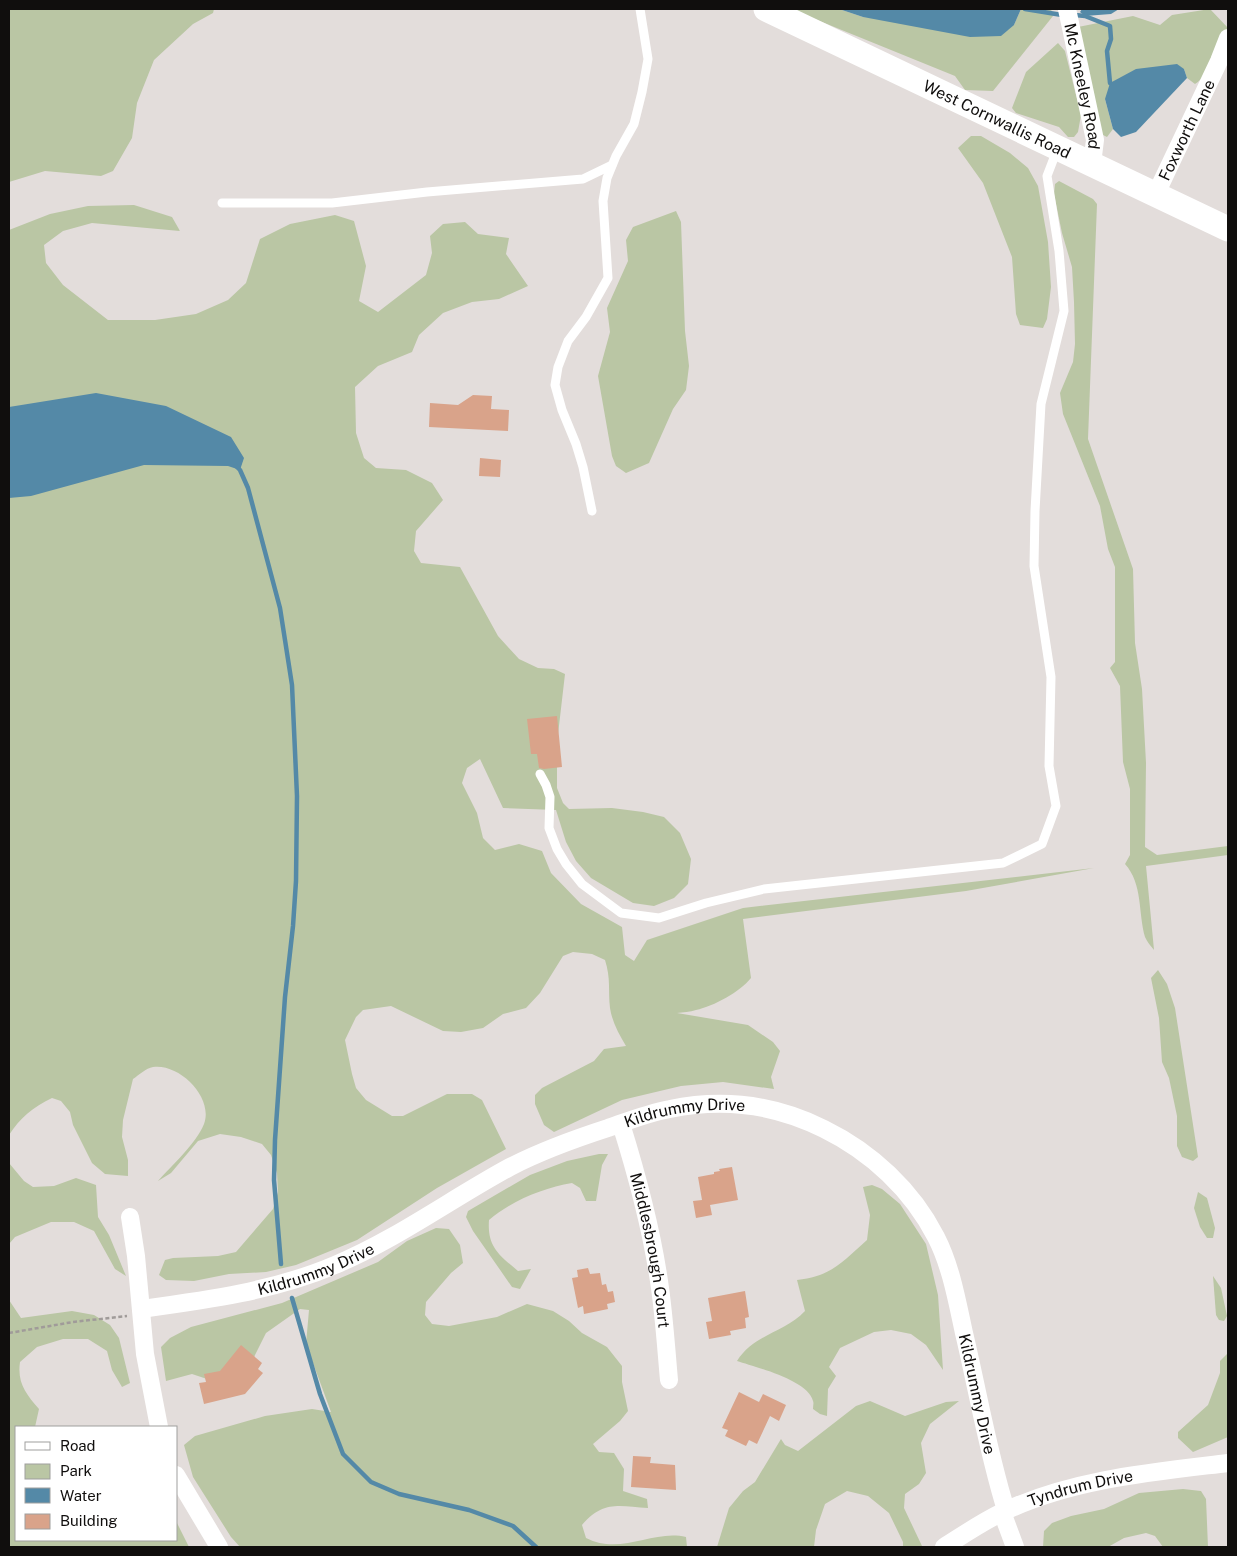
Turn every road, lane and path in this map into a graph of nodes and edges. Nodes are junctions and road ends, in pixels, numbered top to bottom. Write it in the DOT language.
graph roads {
  1 [pos="640,9"];
  2 [pos="766,9"];
  3 [pos="1067,9"];
  4 [pos="1228,38"];
  5 [pos="1058,147"];
  6 [pos="1092,164"];
  7 [pos="612,166"];
  8 [pos="1156,194"];
  9 [pos="222,203"];
  10 [pos="1228,229"];
  11 [pos="592,511"];
  12 [pos="540,774"];
  13 [pos="620,1124"];
  14 [pos="130,1216"];
  15 [pos="141,1311"];
  16 [pos="9,1333"];
  17 [pos="669,1380"];
  18 [pos="159,1426"];
  19 [pos="1228,1463"];
  20 [pos="178,1479"];
  21 [pos="1004,1511"];
  22 [pos="219,1547"];
  23 [pos="944,1547"];
  24 [pos="1015,1547"];
  1 -- 7 [label="lane"];
  2 -- 5 [label="street, West Cornwallis Road"];
  3 -- 6 [label="street, Mc Kneeley Road"];
  4 -- 8 [label="street, Foxworth Lane"];
  5 -- 6 [label="street, West Cornwallis Road"];
  5 -- 12 [label="lane"];
  6 -- 8 [label="street, West Cornwallis Road"];
  7 -- 9 [label="lane"];
  7 -- 11 [label="lane"];
  8 -- 10 [label="street, West Cornwallis Road"];
  13 -- 15 [label="street, Kildrummy Drive"];
  13 -- 17 [label="street, Middlesbrough Court"];
  13 -- 21 [label="street, Kildrummy Drive"];
  14 -- 15 [label="street"];
  15 -- 16 [label="path"];
  15 -- 18 [label="street"];
  19 -- 21 [label="street, Tyndrum Drive"];
  20 -- 22 [label="street"];
  21 -- 23 [label="street, Tyndrum Drive"];
  21 -- 24 [label="street, Kildrummy Drive"];
}
